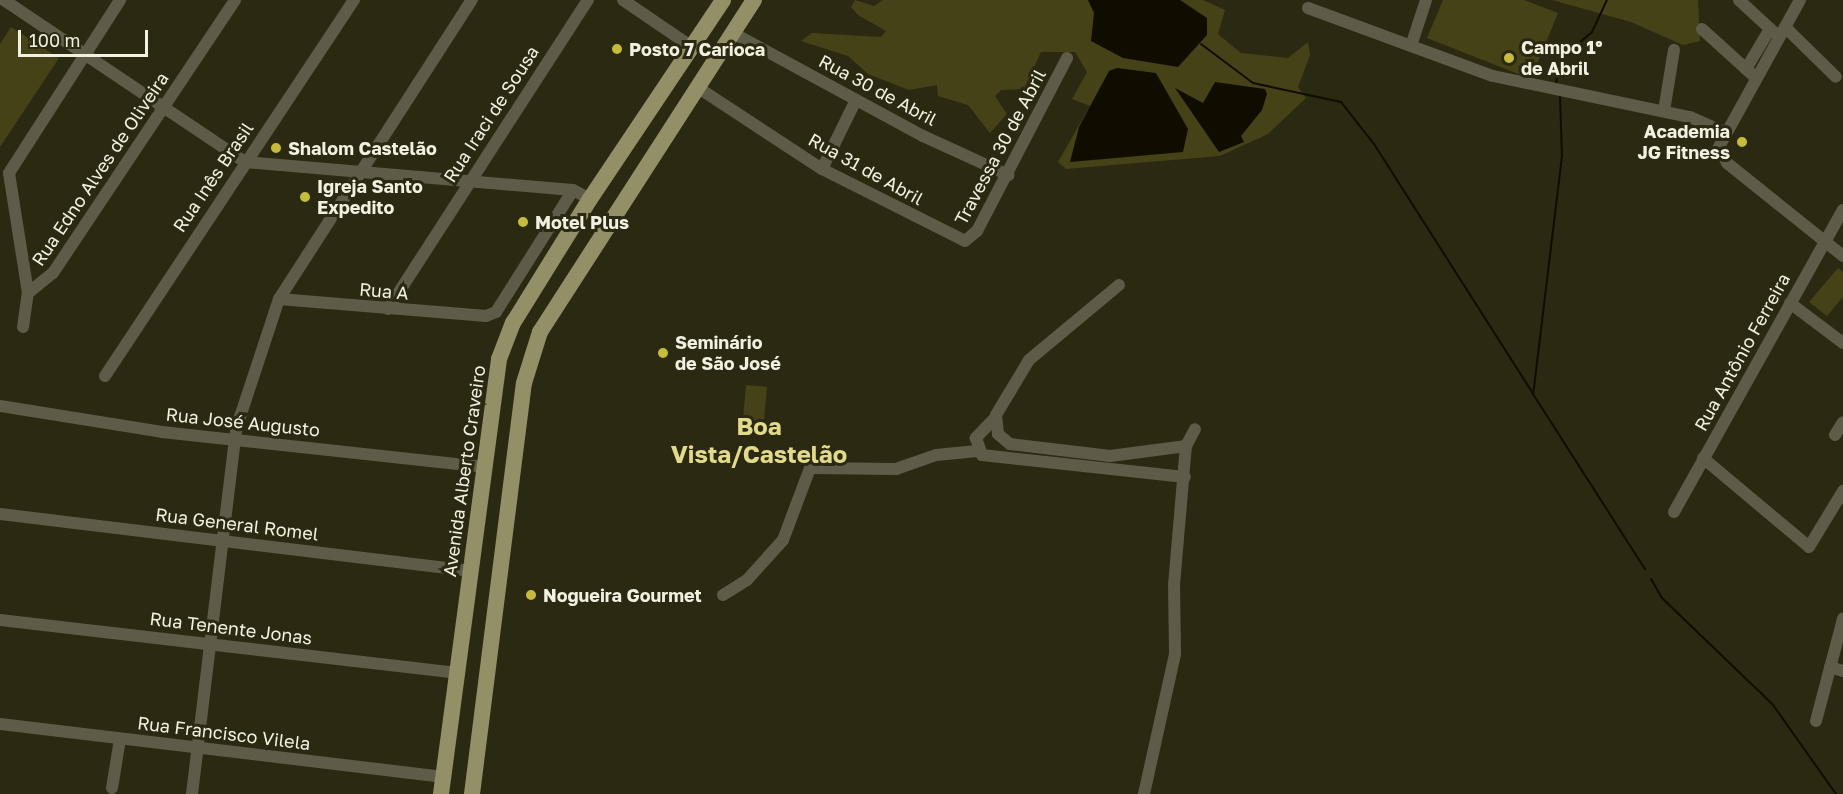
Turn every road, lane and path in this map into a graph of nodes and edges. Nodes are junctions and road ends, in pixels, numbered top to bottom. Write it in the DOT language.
graph roads {
  1 [pos="4,0"];
  2 [pos="120,0"];
  3 [pos="235,0"];
  4 [pos="354,0"];
  5 [pos="472,0"];
  6 [pos="588,0"];
  7 [pos="623,0"];
  8 [pos="723,0"];
  9 [pos="754,0"];
  10 [pos="1426,0"];
  11 [pos="1739,0"];
  12 [pos="1800,0"];
  13 [pos="1308,9"];
  14 [pos="1702,29"];
  15 [pos="1778,31"];
  16 [pos="733,33"];
  17 [pos="1411,46"];
  18 [pos="692,47"];
  19 [pos="1674,50"];
  20 [pos="84,54"];
  21 [pos="1067,58"];
  22 [pos="1746,69"];
  23 [pos="1836,77"];
  24 [pos="1756,78"];
  25 [pos="697,87"];
  26 [pos="856,100"];
  27 [pos="162,110"];
  28 [pos="1664,111"];
  29 [pos="1724,132"];
  30 [pos="245,162"];
  31 [pos="822,169"];
  32 [pos="358,171"];
  33 [pos="1008,175"];
  34 [pos="468,180"];
  35 [pos="573,190"];
  36 [pos="590,199"];
  37 [pos="1843,210"];
  38 [pos="613,214"];
  39 [pos="959,238"];
  40 [pos="1825,243"];
  41 [pos="1843,256"];
  42 [pos="1119,285"];
  43 [pos="28,293"];
  44 [pos="279,299"];
  45 [pos="1790,303"];
  46 [pos="388,309"];
  47 [pos="23,327"];
  48 [pos="1843,343"];
  49 [pos="105,376"];
  50 [pos="0,406"];
  51 [pos="995,418"];
  52 [pos="1843,422"];
  53 [pos="1195,429"];
  54 [pos="1835,435"];
  55 [pos="234,438"];
  56 [pos="1186,446"];
  57 [pos="977,451"];
  58 [pos="1703,458"];
  59 [pos="483,467"];
  60 [pos="1185,477"];
  61 [pos="1843,491"];
  62 [pos="1674,512"];
  63 [pos="0,514"];
  64 [pos="222,540"];
  65 [pos="470,572"];
  66 [pos="723,595"];
  67 [pos="1843,619"];
  68 [pos="0,620"];
  69 [pos="210,643"];
  70 [pos="1830,667"];
  71 [pos="1843,671"];
  72 [pos="457,673"];
  73 [pos="1816,721"];
  74 [pos="0,724"];
  75 [pos="120,739"];
  76 [pos="197,748"];
  77 [pos="444,777"];
  78 [pos="112,788"];
  79 [pos="192,794"];
  80 [pos="441,794"];
  81 [pos="472,794"];
  82 [pos="1144,794"];
  1 -- 20 [label="street"];
  2 -- 20 [label="street"];
  3 -- 27 [label="street, Rua Edno Alves de Oliveira"];
  4 -- 30 [label="street, Rua Inês Brasil"];
  5 -- 32 [label="street"];
  6 -- 34 [label="street, Rua Iraci de Sousa"];
  7 -- 18 [label="street"];
  8 -- 18 [label="main road, Avenida Alberto Craveiro"];
  9 -- 16 [label="main road"];
  10 -- 17 [label="street"];
  11 -- 15 [label="street"];
  12 -- 15 [label="street"];
  13 -- 17 [label="street"];
  14 -- 22 [label="street"];
  15 -- 22 [label="street"];
  15 -- 23 [label="street"];
  15 -- 24 [label="street"];
  16 -- 25 [label="main road"];
  16 -- 26 [label="street, Rua 30 de Abril"];
  17 -- 28 [label="street"];
  18 -- 36 [label="main road, Avenida Alberto Craveiro"];
  19 -- 28 [label="street"];
  20 -- 27 [label="street"];
  20 -- 43 [label="street"];
  21 -- 33 [label="street, Travessa 30 de Abril"];
  22 -- 24 [label="street"];
  24 -- 29 [label="street"];
  25 -- 31 [label="street, Rua 31 de Abril"];
  25 -- 38 [label="main road"];
  26 -- 31 [label="street"];
  26 -- 33 [label="street, Rua 30 de Abril"];
  27 -- 30 [label="street"];
  27 -- 43 [label="street, Rua Edno Alves de Oliveira"];
  28 -- 29 [label="street"];
  29 -- 40 [label="street"];
  30 -- 32 [label="street"];
  30 -- 49 [label="street, Rua Inês Brasil"];
  31 -- 39 [label="street, Rua 31 de Abril"];
  32 -- 34 [label="street"];
  32 -- 44 [label="street"];
  33 -- 39 [label="street, Travessa 30 de Abril"];
  34 -- 35 [label="street"];
  34 -- 46 [label="street, Rua Iraci de Sousa"];
  35 -- 36 [label="street"];
  35 -- 46 [label="street, Rua A"];
  36 -- 38 [label="main road"];
  36 -- 59 [label="main road, Avenida Alberto Craveiro"];
  37 -- 40 [label="street, Rua Antônio Ferreira"];
  38 -- 81 [label="main road"];
  40 -- 41 [label="street"];
  40 -- 45 [label="street, Rua Antônio Ferreira"];
  42 -- 51 [label="street"];
  43 -- 47 [label="street"];
  44 -- 46 [label="street, Rua A"];
  44 -- 55 [label="street"];
  45 -- 48 [label="street"];
  45 -- 58 [label="street, Rua Antônio Ferreira"];
  50 -- 55 [label="street, Rua José Augusto"];
  51 -- 56 [label="street"];
  51 -- 57 [label="street"];
  52 -- 54 [label="street"];
  53 -- 56 [label="street"];
  55 -- 59 [label="street, Rua José Augusto"];
  55 -- 64 [label="street"];
  56 -- 60 [label="street"];
  57 -- 60 [label="street"];
  57 -- 66 [label="street"];
  58 -- 61 [label="street"];
  58 -- 62 [label="street, Rua Antônio Ferreira"];
  59 -- 65 [label="main road, Avenida Alberto Craveiro"];
  60 -- 82 [label="street"];
  63 -- 64 [label="street, Rua General Romel"];
  64 -- 65 [label="street, Rua General Romel"];
  64 -- 69 [label="street"];
  65 -- 72 [label="main road, Avenida Alberto Craveiro"];
  67 -- 70 [label="street"];
  68 -- 69 [label="street, Rua Tenente Jonas"];
  69 -- 72 [label="street, Rua Tenente Jonas"];
  69 -- 76 [label="street"];
  70 -- 71 [label="street"];
  70 -- 73 [label="street"];
  72 -- 77 [label="main road, Avenida Alberto Craveiro"];
  74 -- 75 [label="street, Rua Francisco Vilela"];
  75 -- 76 [label="street, Rua Francisco Vilela"];
  75 -- 78 [label="street"];
  76 -- 77 [label="street, Rua Francisco Vilela"];
  76 -- 79 [label="street"];
  77 -- 80 [label="main road, Avenida Alberto Craveiro"];
}
